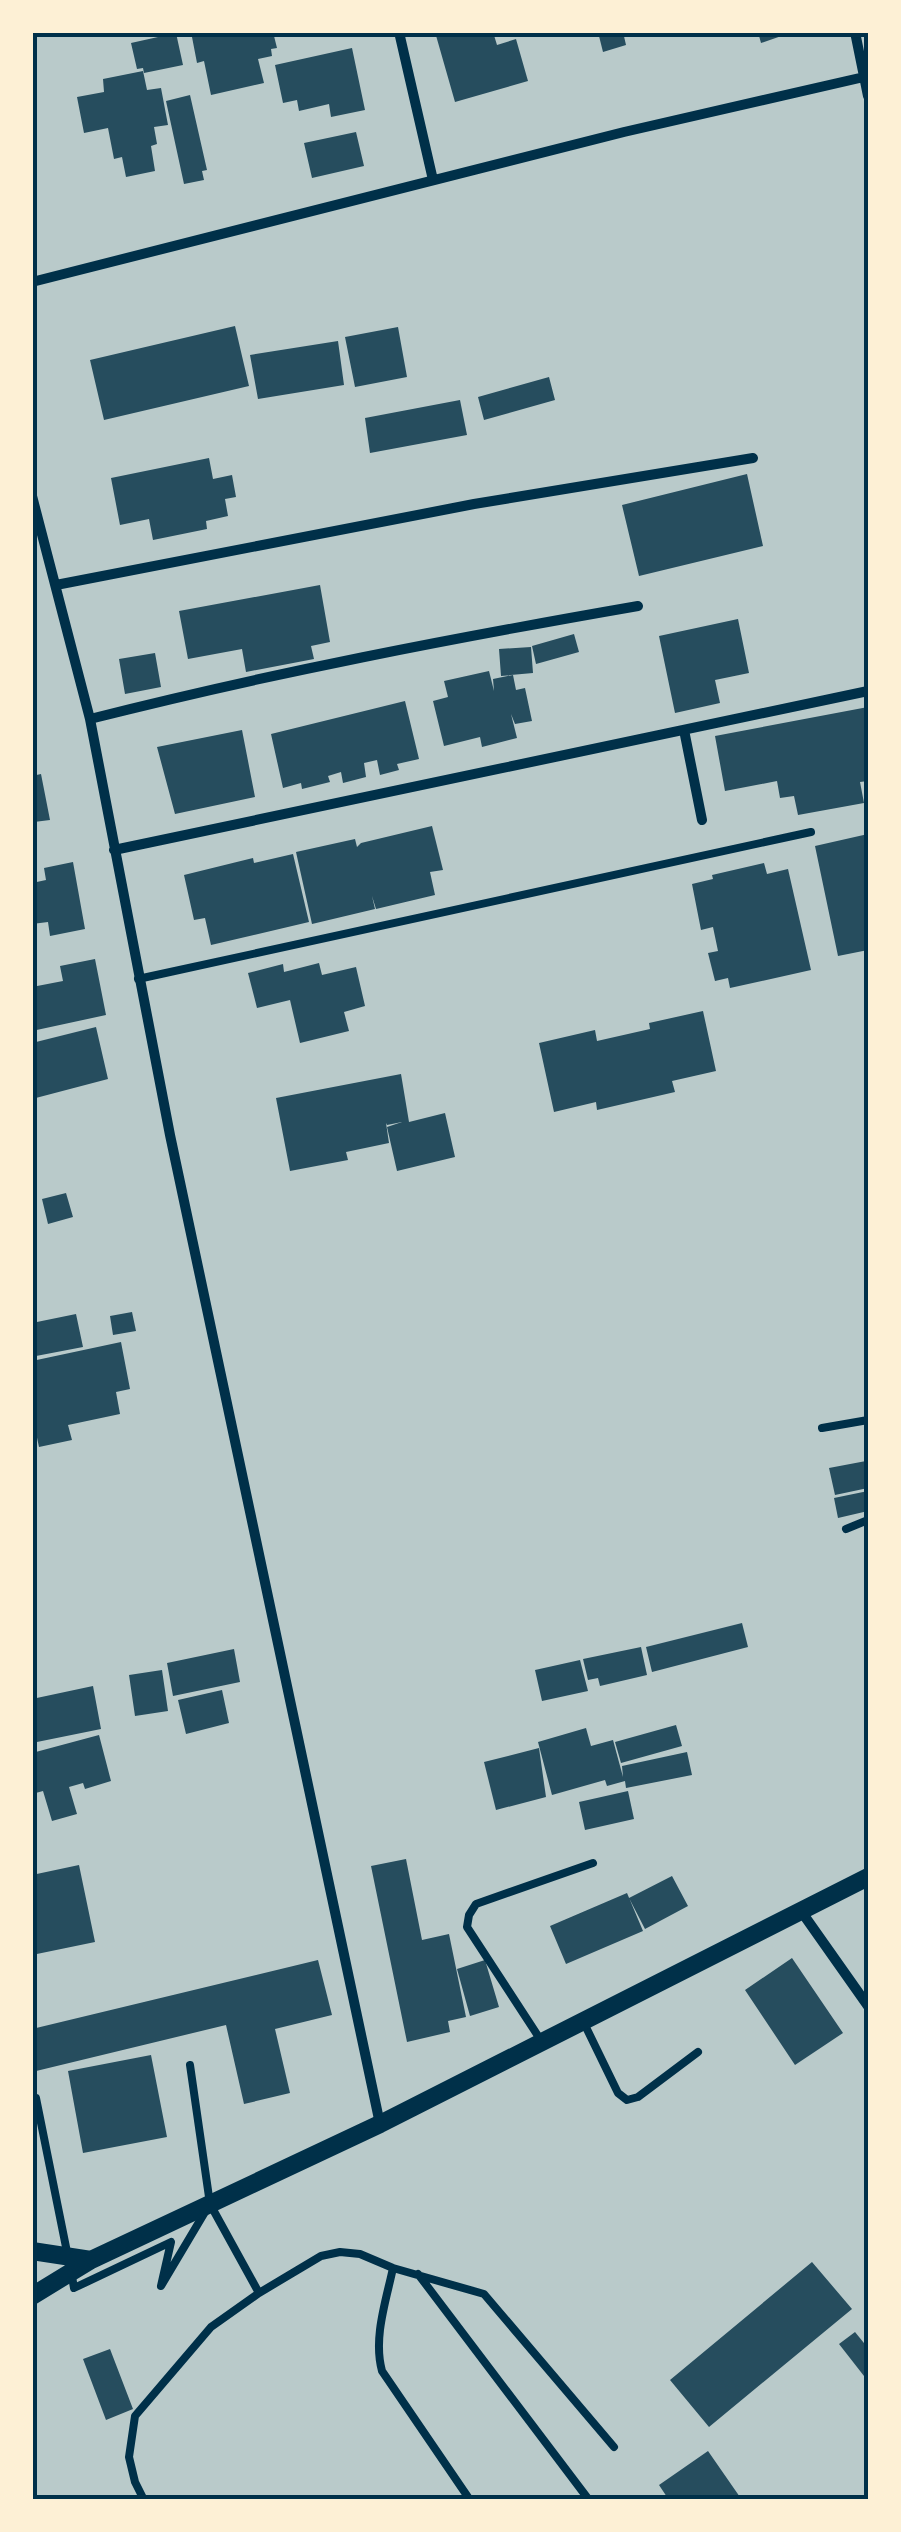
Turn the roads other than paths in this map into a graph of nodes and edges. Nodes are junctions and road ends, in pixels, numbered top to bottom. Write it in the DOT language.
graph roads {
  1 [pos="399,32"];
  2 [pos="855,32"];
  3 [pos="864,77"];
  4 [pos="868,96"];
  5 [pos="433,180"];
  6 [pos="32,282"];
  7 [pos="753,458"];
  8 [pos="32,496"];
  9 [pos="56,585"];
  10 [pos="638,606"];
  11 [pos="868,691"];
  12 [pos="90,719"];
  13 [pos="684,730"];
  14 [pos="702,820"];
  15 [pos="811,832"];
  16 [pos="114,850"];
  17 [pos="138,979"];
  18 [pos="868,1420"];
  19 [pos="822,1428"];
  20 [pos="868,1520"];
  21 [pos="846,1529"];
  22 [pos="593,1864"];
  23 [pos="868,1876"];
  24 [pos="801,1911"];
  25 [pos="868,2006"];
  26 [pos="582,2021"];
  27 [pos="542,2042"];
  28 [pos="698,2052"];
  29 [pos="190,2065"];
  30 [pos="32,2099"];
  31 [pos="380,2124"];
  32 [pos="210,2204"];
  33 [pos="32,2252"];
  34 [pos="70,2265"];
  35 [pos="393,2268"];
  36 [pos="418,2274"];
  37 [pos="259,2292"];
  38 [pos="32,2296"];
  39 [pos="614,2447"];
  40 [pos="144,2500"];
  41 [pos="470,2500"];
  42 [pos="589,2500"];
  1 -- 5 [label="street"];
  2 -- 3 [label="street"];
  3 -- 4 [label="street"];
  3 -- 5 [label="street"];
  5 -- 6 [label="street"];
  7 -- 9 [label="street"];
  8 -- 9 [label="street"];
  9 -- 12 [label="street"];
  10 -- 12 [label="street"];
  11 -- 13 [label="street"];
  12 -- 16 [label="street"];
  13 -- 14 [label="street"];
  13 -- 16 [label="street"];
  15 -- 17 [label="lane"];
  16 -- 17 [label="street"];
  17 -- 31 [label="street"];
  18 -- 19 [label="lane"];
  20 -- 21 [label="lane"];
  22 -- 27 [label="lane"];
  23 -- 24 [label="street"];
  24 -- 25 [label="street"];
  24 -- 26 [label="street"];
  26 -- 27 [label="street"];
  26 -- 28 [label="lane"];
  27 -- 31 [label="street"];
  29 -- 32 [label="lane"];
  30 -- 34 [label="lane"];
  31 -- 32 [label="street"];
  32 -- 34 [label="street"];
  32 -- 34 [label="lane"];
  32 -- 37 [label="lane"];
  33 -- 34 [label="street"];
  34 -- 38 [label="street"];
  35 -- 36 [label="lane"];
  35 -- 37 [label="lane"];
  35 -- 41 [label="lane"];
  36 -- 39 [label="lane"];
  36 -- 42 [label="lane"];
  37 -- 40 [label="lane"];
}
